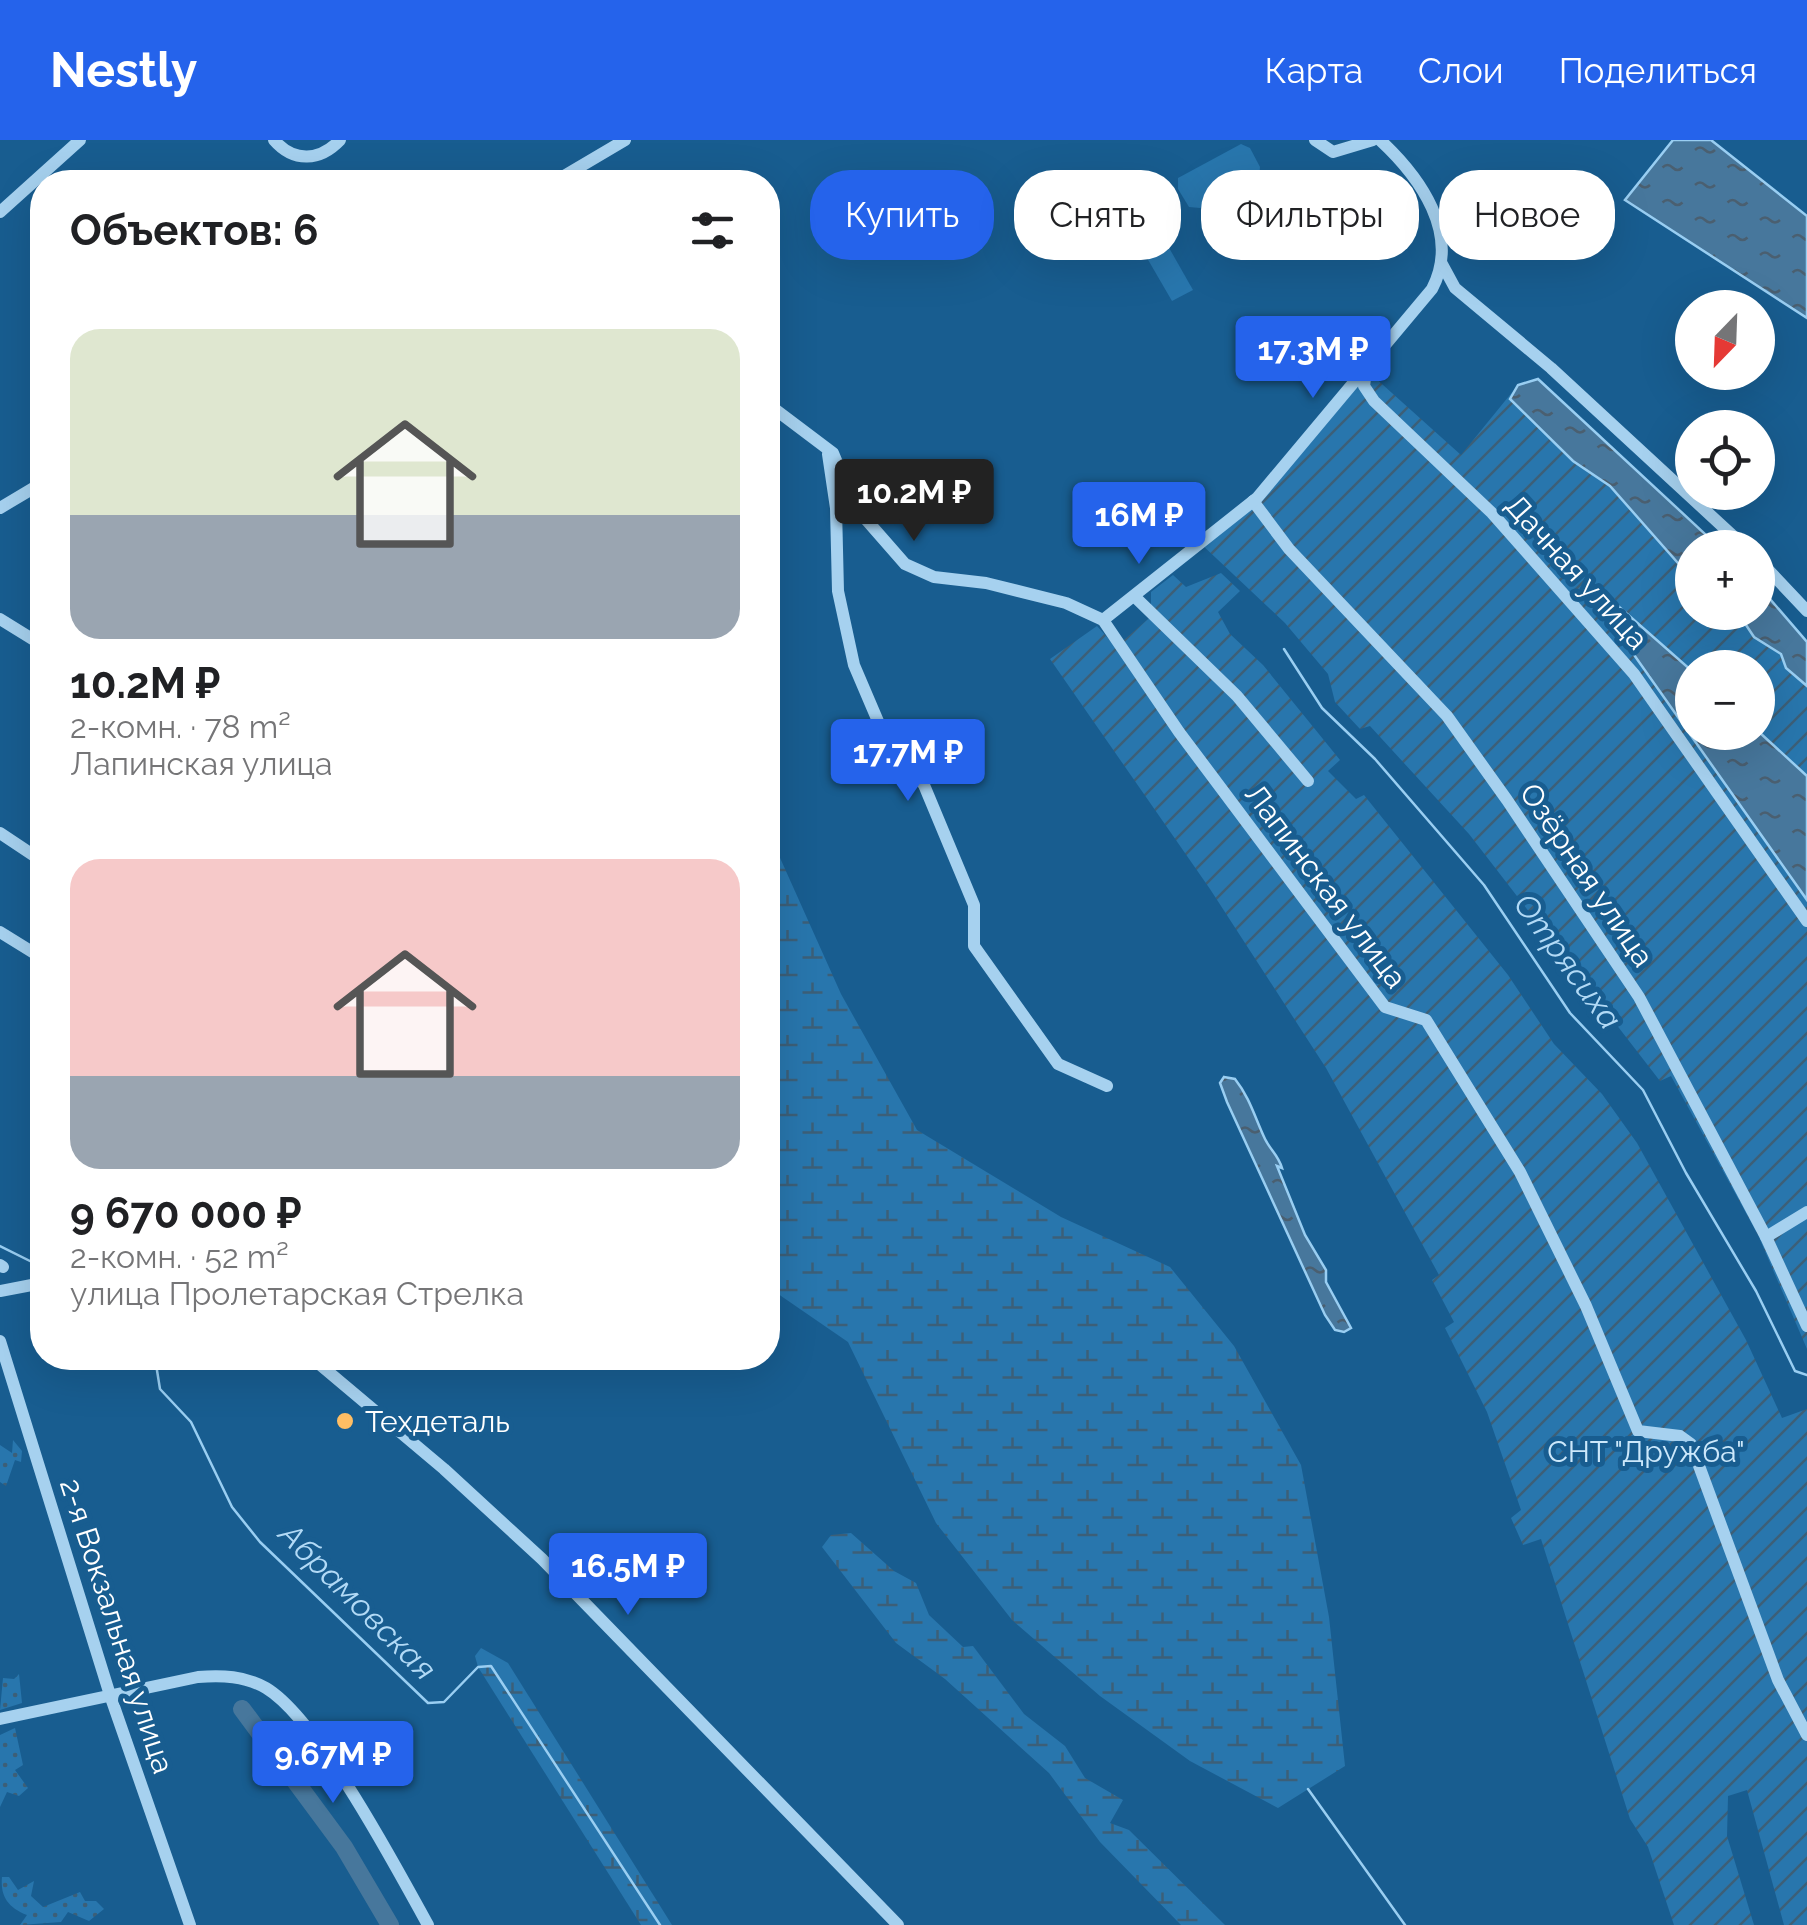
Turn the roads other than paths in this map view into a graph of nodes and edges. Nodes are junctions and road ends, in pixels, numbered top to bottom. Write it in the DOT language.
graph roads {
  1 [pos="80,140"];
  2 [pos="274,140"];
  3 [pos="340,140"];
  4 [pos="625,140"];
  5 [pos="1316,140"];
  6 [pos="1376,140"];
  7 [pos="47,170"];
  8 [pos="584,170"];
  9 [pos="30,185"];
  10 [pos="0,212"];
  11 [pos="1442,262"];
  12 [pos="1366,372"];
  13 [pos="780,413"];
  14 [pos="826,446"];
  15 [pos="30,490"];
  16 [pos="1253,501"];
  17 [pos="0,508"];
  18 [pos="1726,530"];
  19 [pos="1775,577"];
  20 [pos="1135,597"];
  21 [pos="1807,612"];
  22 [pos="0,619"];
  23 [pos="1102,620"];
  24 [pos="30,638"];
  25 [pos="1308,781"];
  26 [pos="0,834"];
  27 [pos="30,853"];
  28 [pos="1807,921"];
  29 [pos="0,932"];
  30 [pos="30,951"];
  31 [pos="1107,1086"];
  32 [pos="1807,1212"];
  33 [pos="1766,1237"];
  34 [pos="30,1285"];
  35 [pos="0,1291"];
  36 [pos="1807,1326"];
  37 [pos="0,1341"];
  38 [pos="326,1370"];
  39 [pos="110,1695"];
  40 [pos="0,1719"];
  41 [pos="1805,1728"];
  42 [pos="190,1925"];
  43 [pos="428,1925"];
  44 [pos="898,1925"];
  1 -- 7 [label="street"];
  2 -- 3 [label="street"];
  4 -- 8 [label="street"];
  5 -- 6 [label="street"];
  6 -- 11 [label="street"];
  9 -- 10 [label="street"];
  11 -- 12 [label="street"];
  11 -- 18 [label="street"];
  12 -- 16 [label="street"];
  12 -- 28 [label="street, Дачная улица"];
  13 -- 14 [label="street"];
  14 -- 23 [label="street"];
  14 -- 31 [label="street"];
  15 -- 17 [label="street"];
  16 -- 20 [label="street"];
  16 -- 33 [label="street, Озёрная улица"];
  19 -- 21 [label="street"];
  20 -- 23 [label="street"];
  20 -- 25 [label="street, Лапинская улица"];
  22 -- 24 [label="street"];
  23 -- 41 [label="street, Лапинская улица"];
  26 -- 27 [label="street"];
  29 -- 30 [label="street"];
  32 -- 33 [label="street"];
  33 -- 36 [label="street, Озёрная улица"];
  34 -- 35 [label="street"];
  37 -- 39 [label="street, 2-я Вокзальная улица"];
  38 -- 44 [label="street"];
  39 -- 40 [label="street"];
  39 -- 42 [label="street, 2-я Вокзальная улица"];
  39 -- 43 [label="street"];
}
